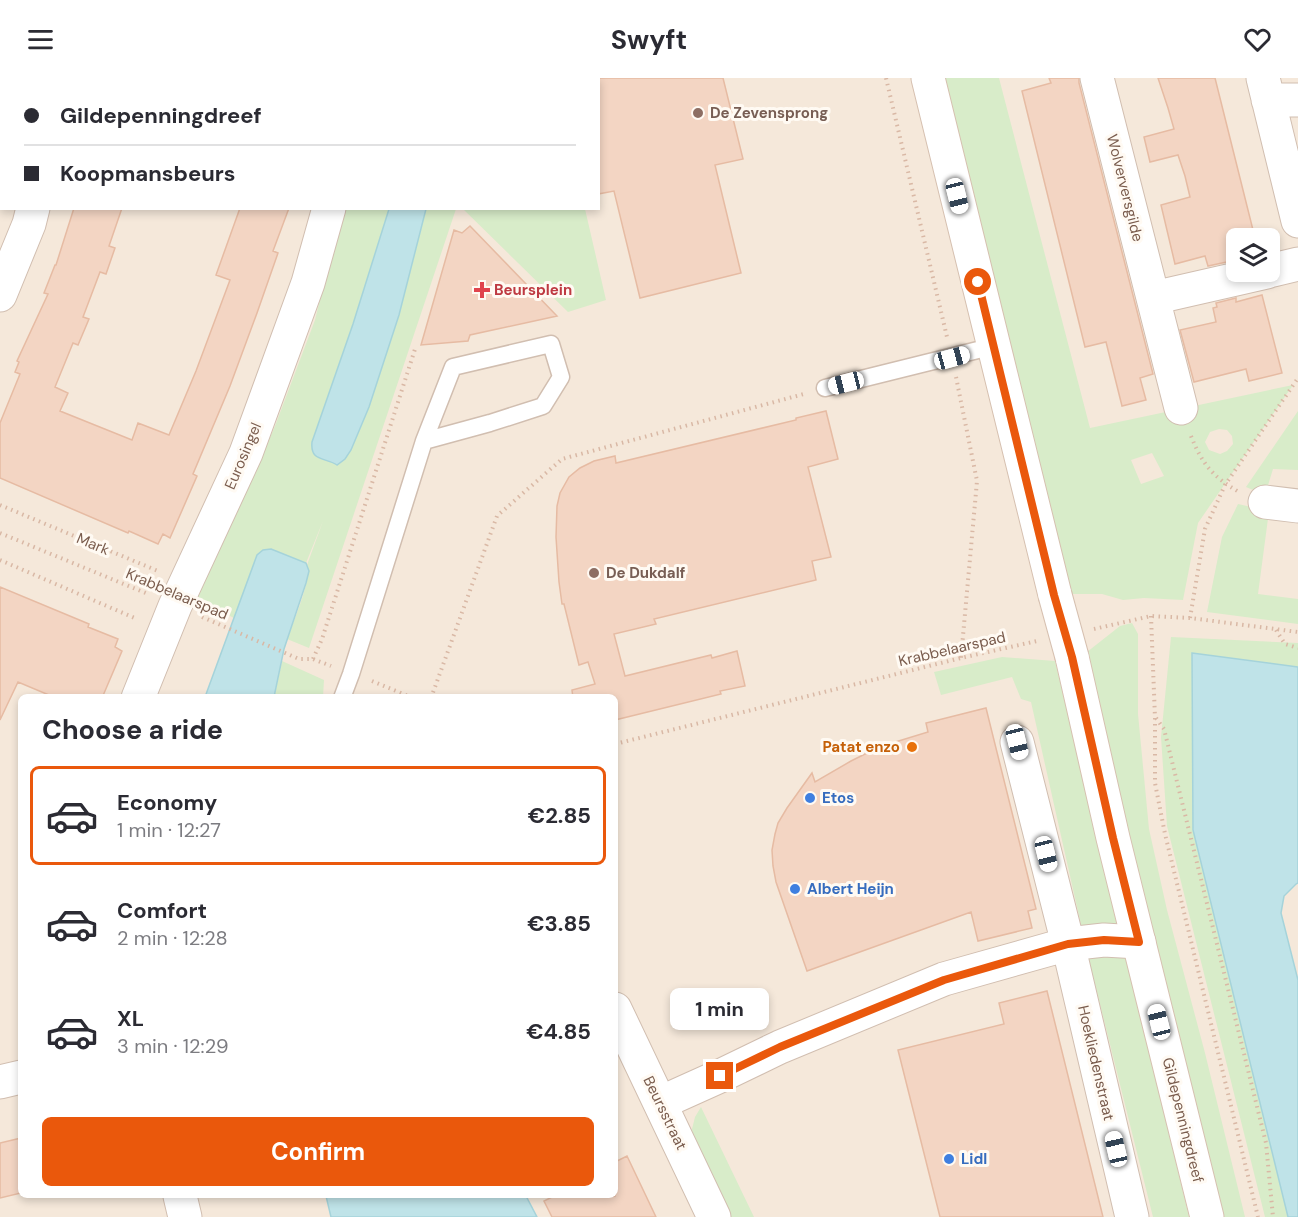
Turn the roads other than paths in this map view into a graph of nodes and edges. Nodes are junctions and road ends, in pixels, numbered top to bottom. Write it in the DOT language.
graph roads {
  1 [pos="928,78"];
  2 [pos="1097,78"];
  3 [pos="1276,93"];
  4 [pos="32,210"];
  5 [pos="328,210"];
  6 [pos="1298,221"];
  7 [pos="1298,264"];
  8 [pos="1280,268"];
  9 [pos="1226,281"];
  10 [pos="0,295"];
  11 [pos="1153,298"];
  12 [pos="993,346"];
  13 [pos="825,388"];
  14 [pos="1181,408"];
  15 [pos="424,441"];
  16 [pos="1265,502"];
  17 [pos="1298,506"];
  18 [pos="140,694"];
  19 [pos="343,694"];
  20 [pos="1017,742"];
  21 [pos="1139,942"];
  22 [pos="1068,944"];
  23 [pos="618,1015"];
  24 [pos="18,1078"];
  25 [pos="0,1082"];
  26 [pos="660,1103"];
  27 [pos="180,1198"];
  28 [pos="185,1217"];
  29 [pos="714,1217"];
  30 [pos="1132,1217"];
  31 [pos="1207,1217"];
  1 -- 12 [label="street, Gildepenningdreef"];
  2 -- 11 [label="street, Wolverversgilde"];
  3 -- 6 [label="street"];
  4 -- 10 [label="street"];
  5 -- 18 [label="street, Eurosingel"];
  7 -- 8 [label="street"];
  9 -- 11 [label="street"];
  11 -- 14 [label="street, Wolverversgilde"];
  12 -- 13 [label="lane"];
  12 -- 21 [label="street, Gildepenningdreef, bridge"];
  15 -- 15 [label="lane"];
  15 -- 19 [label="lane"];
  16 -- 17 [label="street"];
  20 -- 22 [label="street, Hoekliedenstraat"];
  21 -- 22 [label="street"];
  21 -- 31 [label="street, Gildepenningdreef"];
  22 -- 26 [label="street"];
  22 -- 30 [label="street, Hoekliedenstraat"];
  23 -- 26 [label="street, Beursstraat"];
  24 -- 25 [label="street"];
  26 -- 29 [label="street, Beursstraat"];
  27 -- 28 [label="street"];
}
